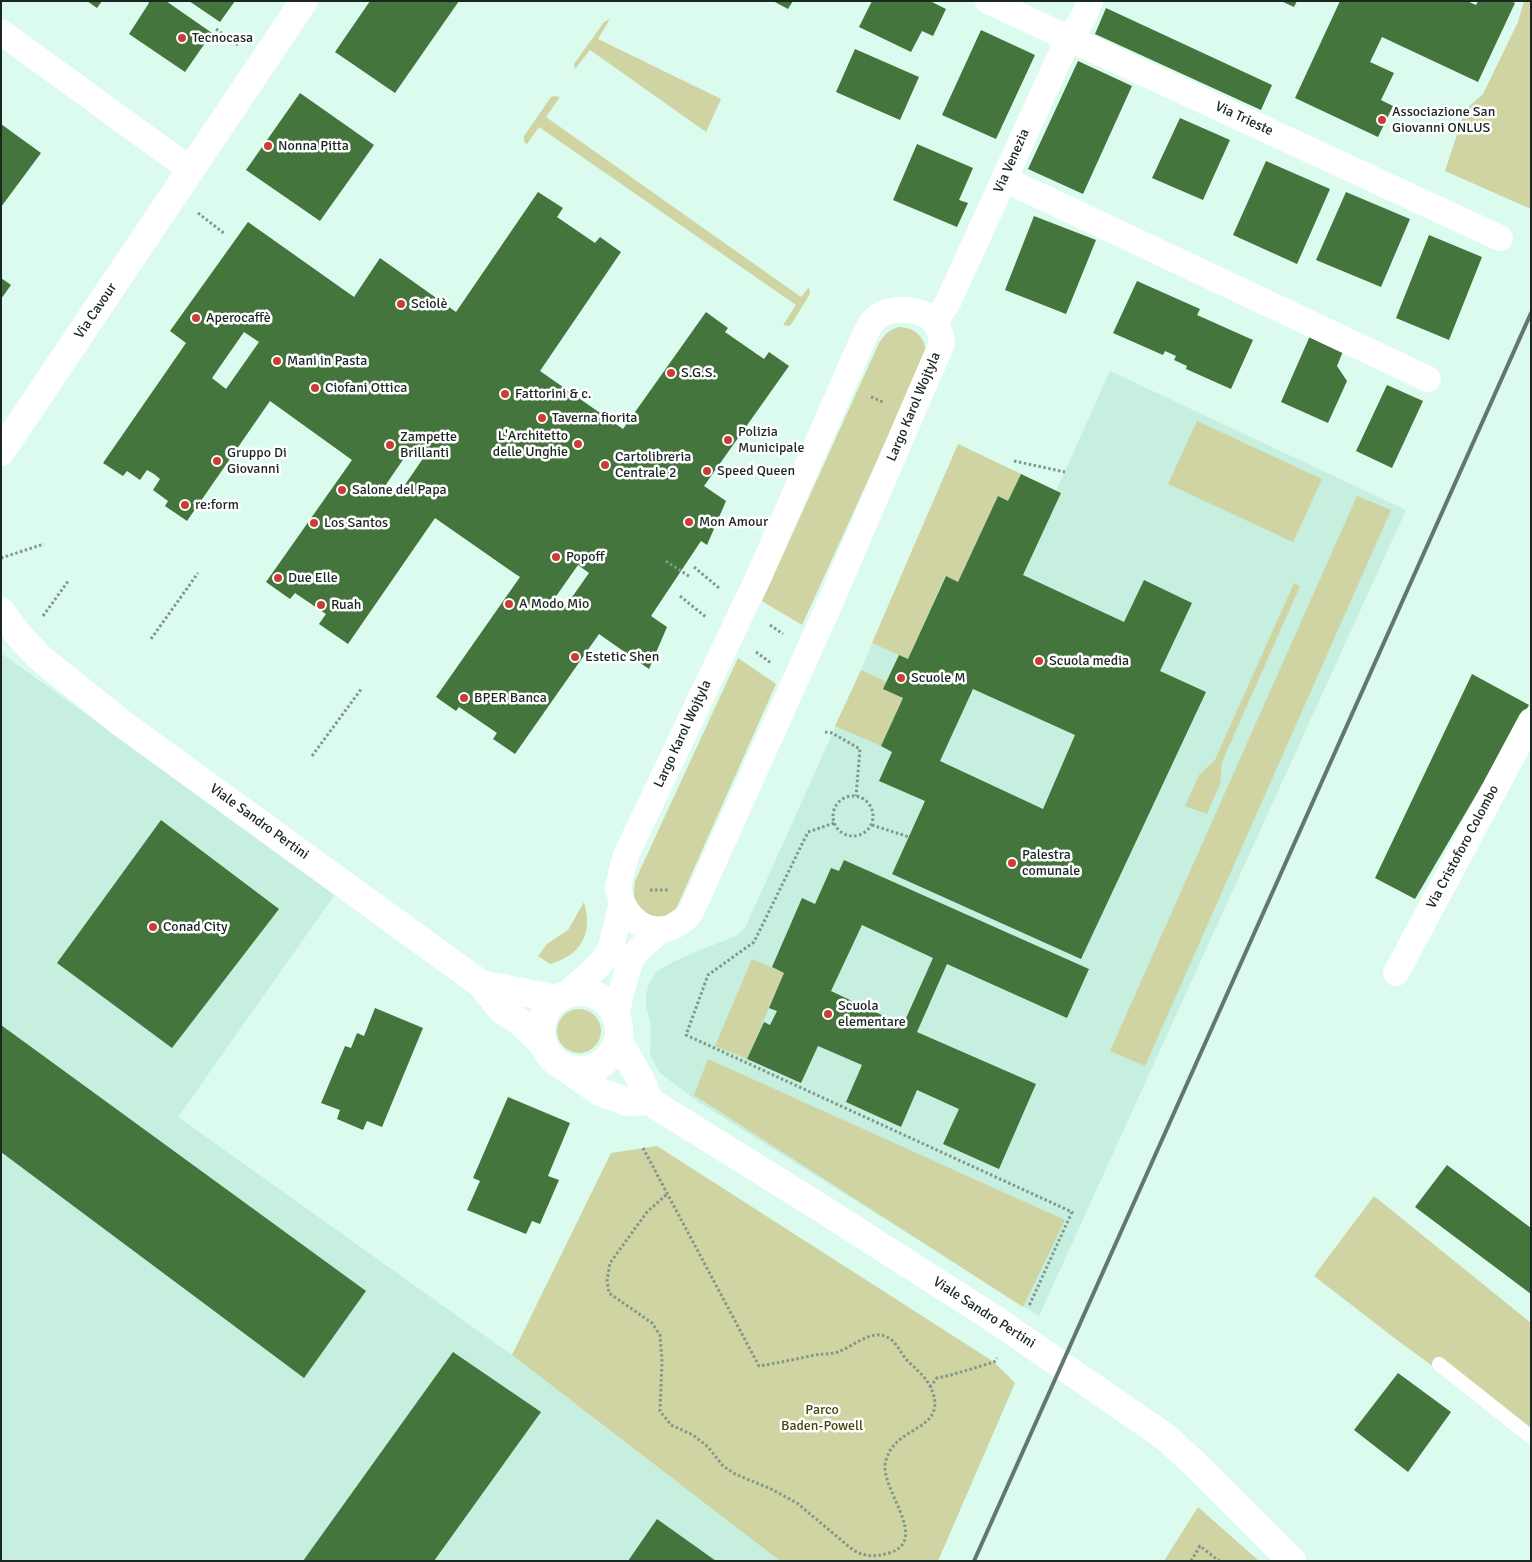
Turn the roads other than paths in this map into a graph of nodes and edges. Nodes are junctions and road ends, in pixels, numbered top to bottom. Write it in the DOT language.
graph roads {
  1 [pos="304,1"];
  2 [pos="988,1"];
  3 [pos="1090,1"];
  4 [pos="1,32"];
  5 [pos="1071,38"];
  6 [pos="191,170"];
  7 [pos="1004,179"];
  8 [pos="1500,238"];
  9 [pos="935,322"];
  10 [pos="1428,378"];
  11 [pos="1,452"];
  12 [pos="1,611"];
  13 [pos="1,646"];
  14 [pos="38,657"];
  15 [pos="1531,721"];
  16 [pos="632,896"];
  17 [pos="662,930"];
  18 [pos="1396,973"];
  19 [pos="481,984"];
  20 [pos="561,997"];
  21 [pos="617,1028"];
  22 [pos="542,1043"];
  23 [pos="567,1069"];
  24 [pos="649,1101"];
  25 [pos="1439,1364"];
  26 [pos="1531,1437"];
  27 [pos="1292,1561"];
  1 -- 6 [label="street, Via Cavour"];
  2 -- 5 [label="street, Via Trieste"];
  3 -- 5 [label="street, Via Venezia"];
  4 -- 6 [label="street"];
  5 -- 7 [label="street, Via Venezia"];
  5 -- 8 [label="street, Via Trieste"];
  6 -- 11 [label="street, Via Cavour"];
  7 -- 9 [label="street, Via Venezia"];
  7 -- 10 [label="street"];
  9 -- 16 [label="street, Largo Karol Wojtyla"];
  9 -- 17 [label="street, Largo Karol Wojtyla"];
  12 -- 14 [label="street, Viale Sandro Pertini"];
  13 -- 14 [label="street, Viale Sandro Pertini"];
  14 -- 19 [label="street, Viale Sandro Pertini"];
  15 -- 18 [label="street, Via Cristoforo Colombo"];
  16 -- 17 [label="street"];
  16 -- 20 [label="street, Largo Karol Wojtyla"];
  17 -- 21 [label="street, Largo Karol Wojtyla"];
  19 -- 20 [label="street, Viale Sandro Pertini"];
  19 -- 22 [label="street, Viale Sandro Pertini"];
  20 -- 21 [label="street"];
  20 -- 22 [label="street"];
  21 -- 23 [label="street"];
  21 -- 24 [label="street"];
  22 -- 23 [label="street"];
  23 -- 24 [label="street"];
  24 -- 27 [label="street, Viale Sandro Pertini"];
  25 -- 26 [label="lane"];
}
